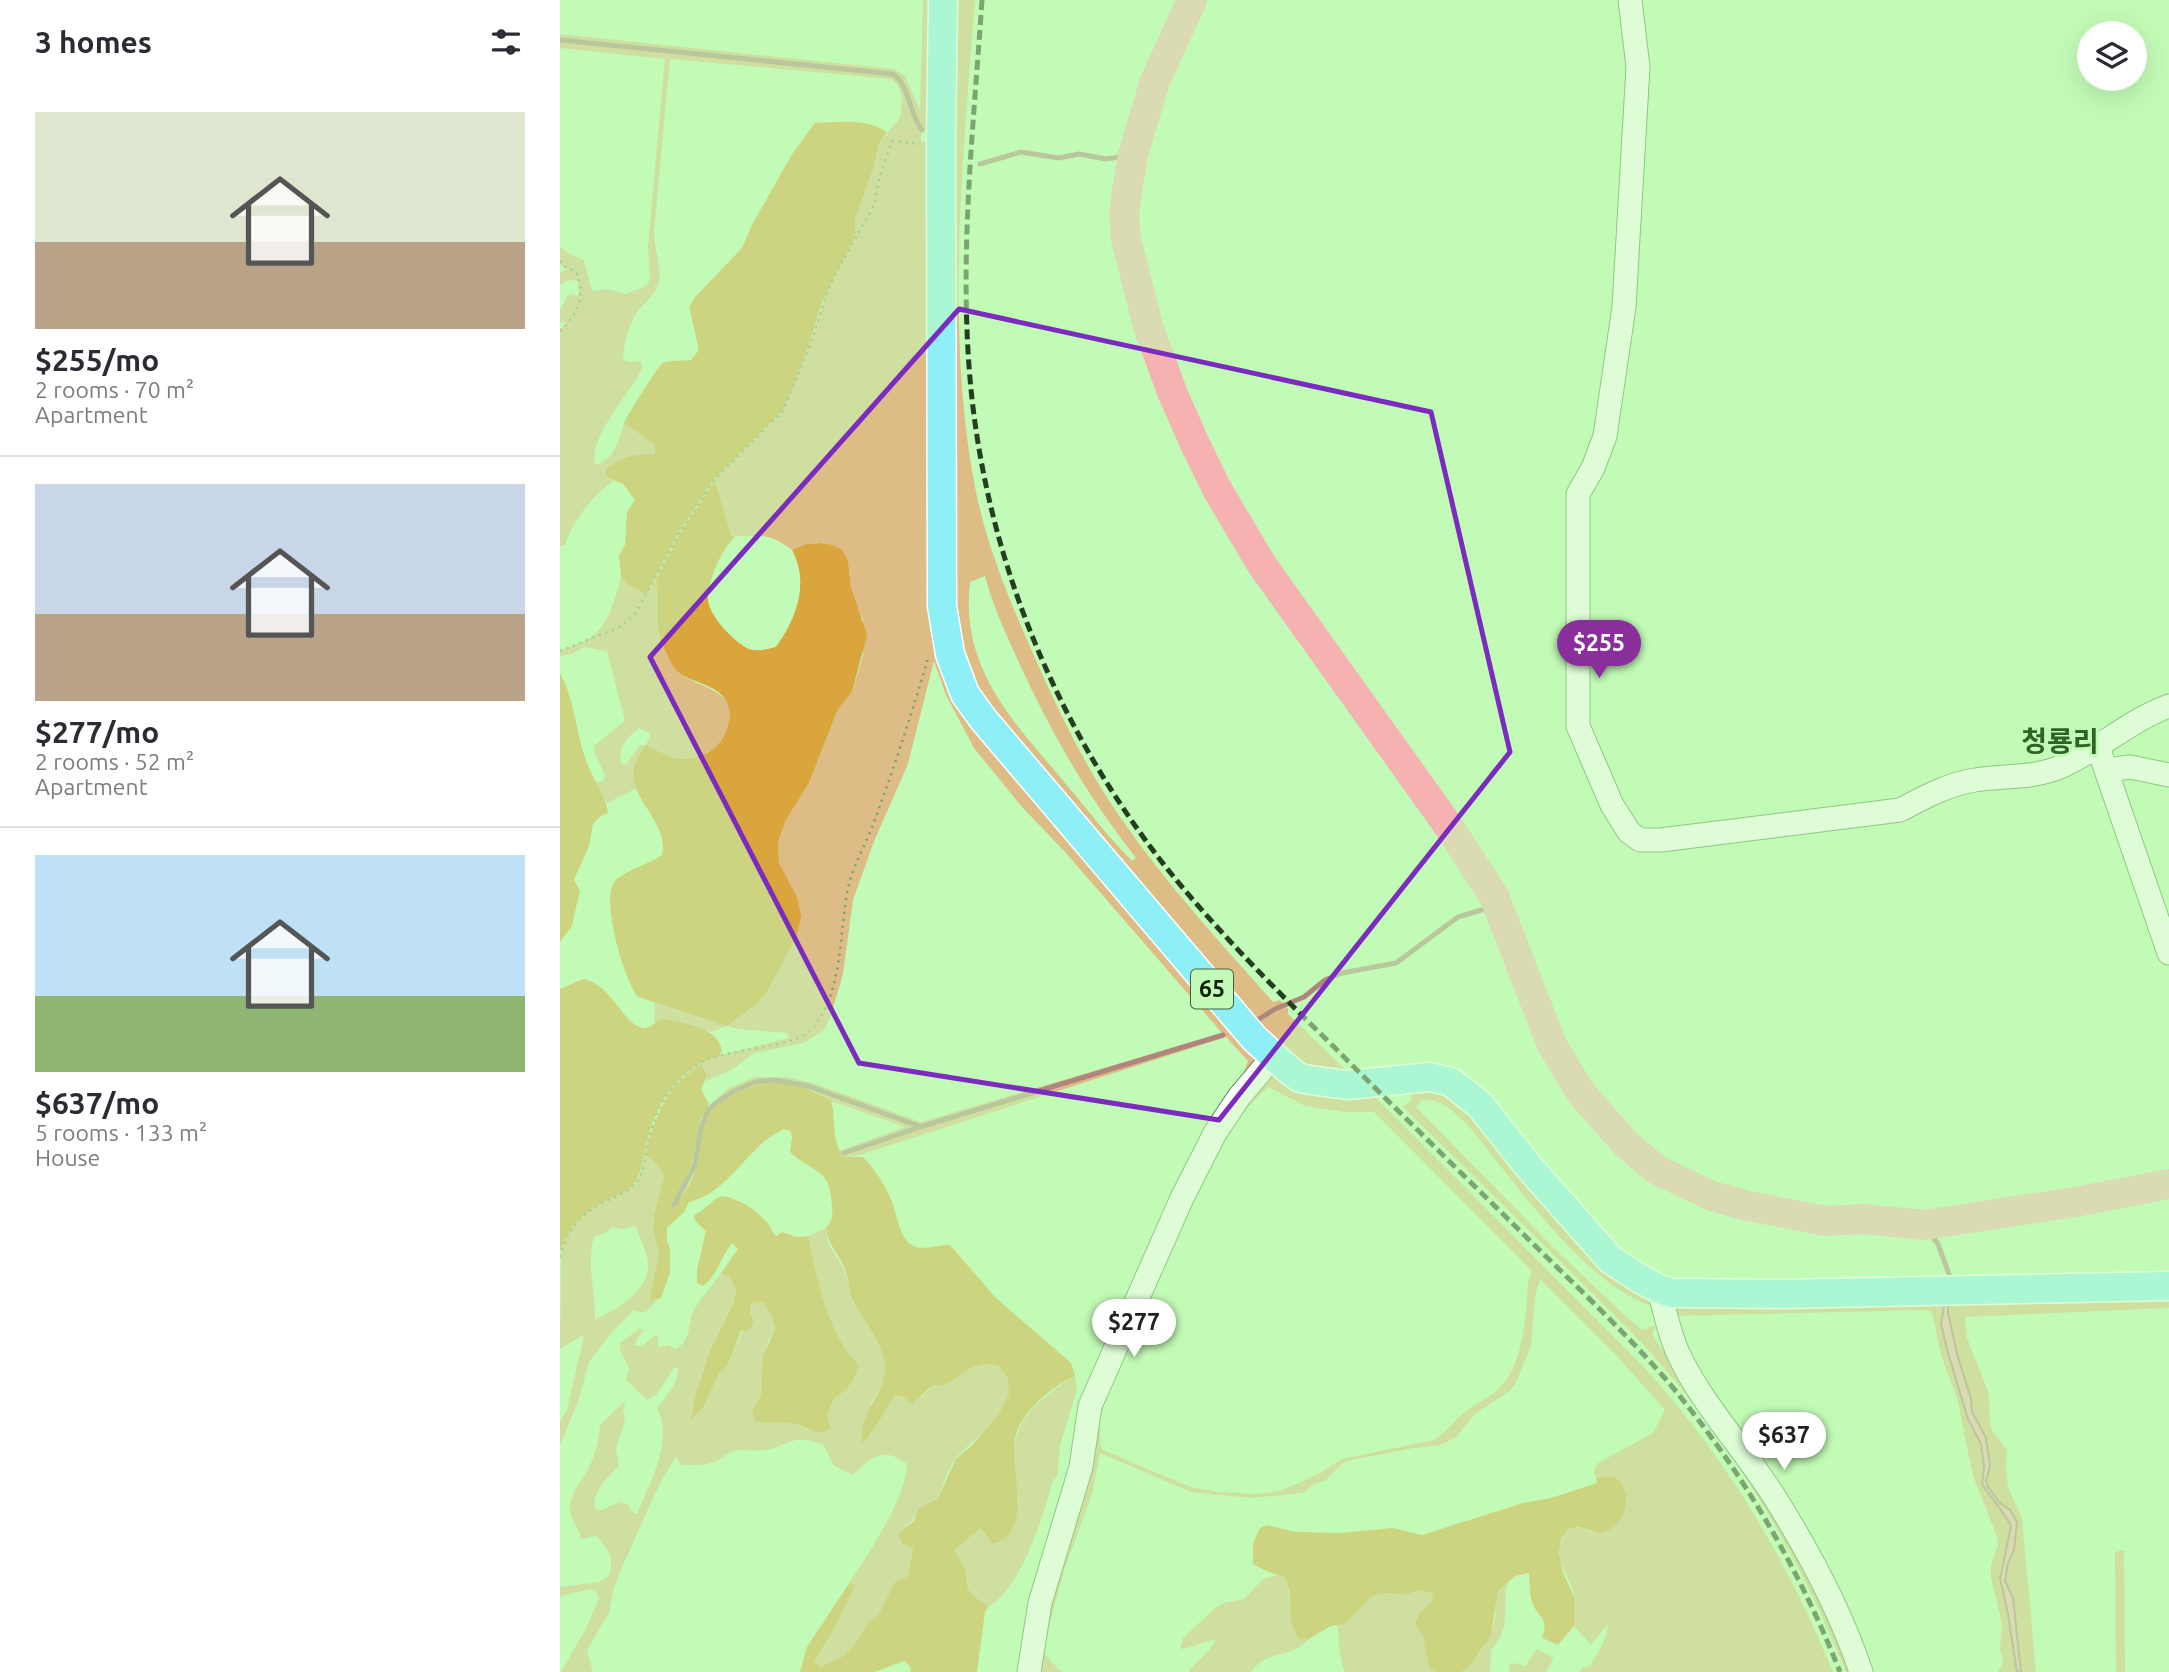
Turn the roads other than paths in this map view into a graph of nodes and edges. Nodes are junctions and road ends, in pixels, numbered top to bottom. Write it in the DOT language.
graph roads {
  1 [pos="943,0"];
  2 [pos="1630,0"];
  3 [pos="2169,706"];
  4 [pos="2098,747"];
  5 [pos="2107,770"];
  6 [pos="2169,775"];
  7 [pos="2169,953"];
  8 [pos="1272,1058"];
  9 [pos="2169,1286"];
  10 [pos="1659,1289"];
  11 [pos="1028,1672"];
  12 [pos="1861,1672"];
  1 -- 8 [label="main road, 65"];
  2 -- 4 [label="street"];
  3 -- 4 [label="street"];
  4 -- 5 [label="street"];
  5 -- 6 [label="street"];
  5 -- 7 [label="street"];
  8 -- 10 [label="main road, 65"];
  8 -- 11 [label="street"];
  9 -- 10 [label="main road, 65"];
  10 -- 12 [label="street"];
}
